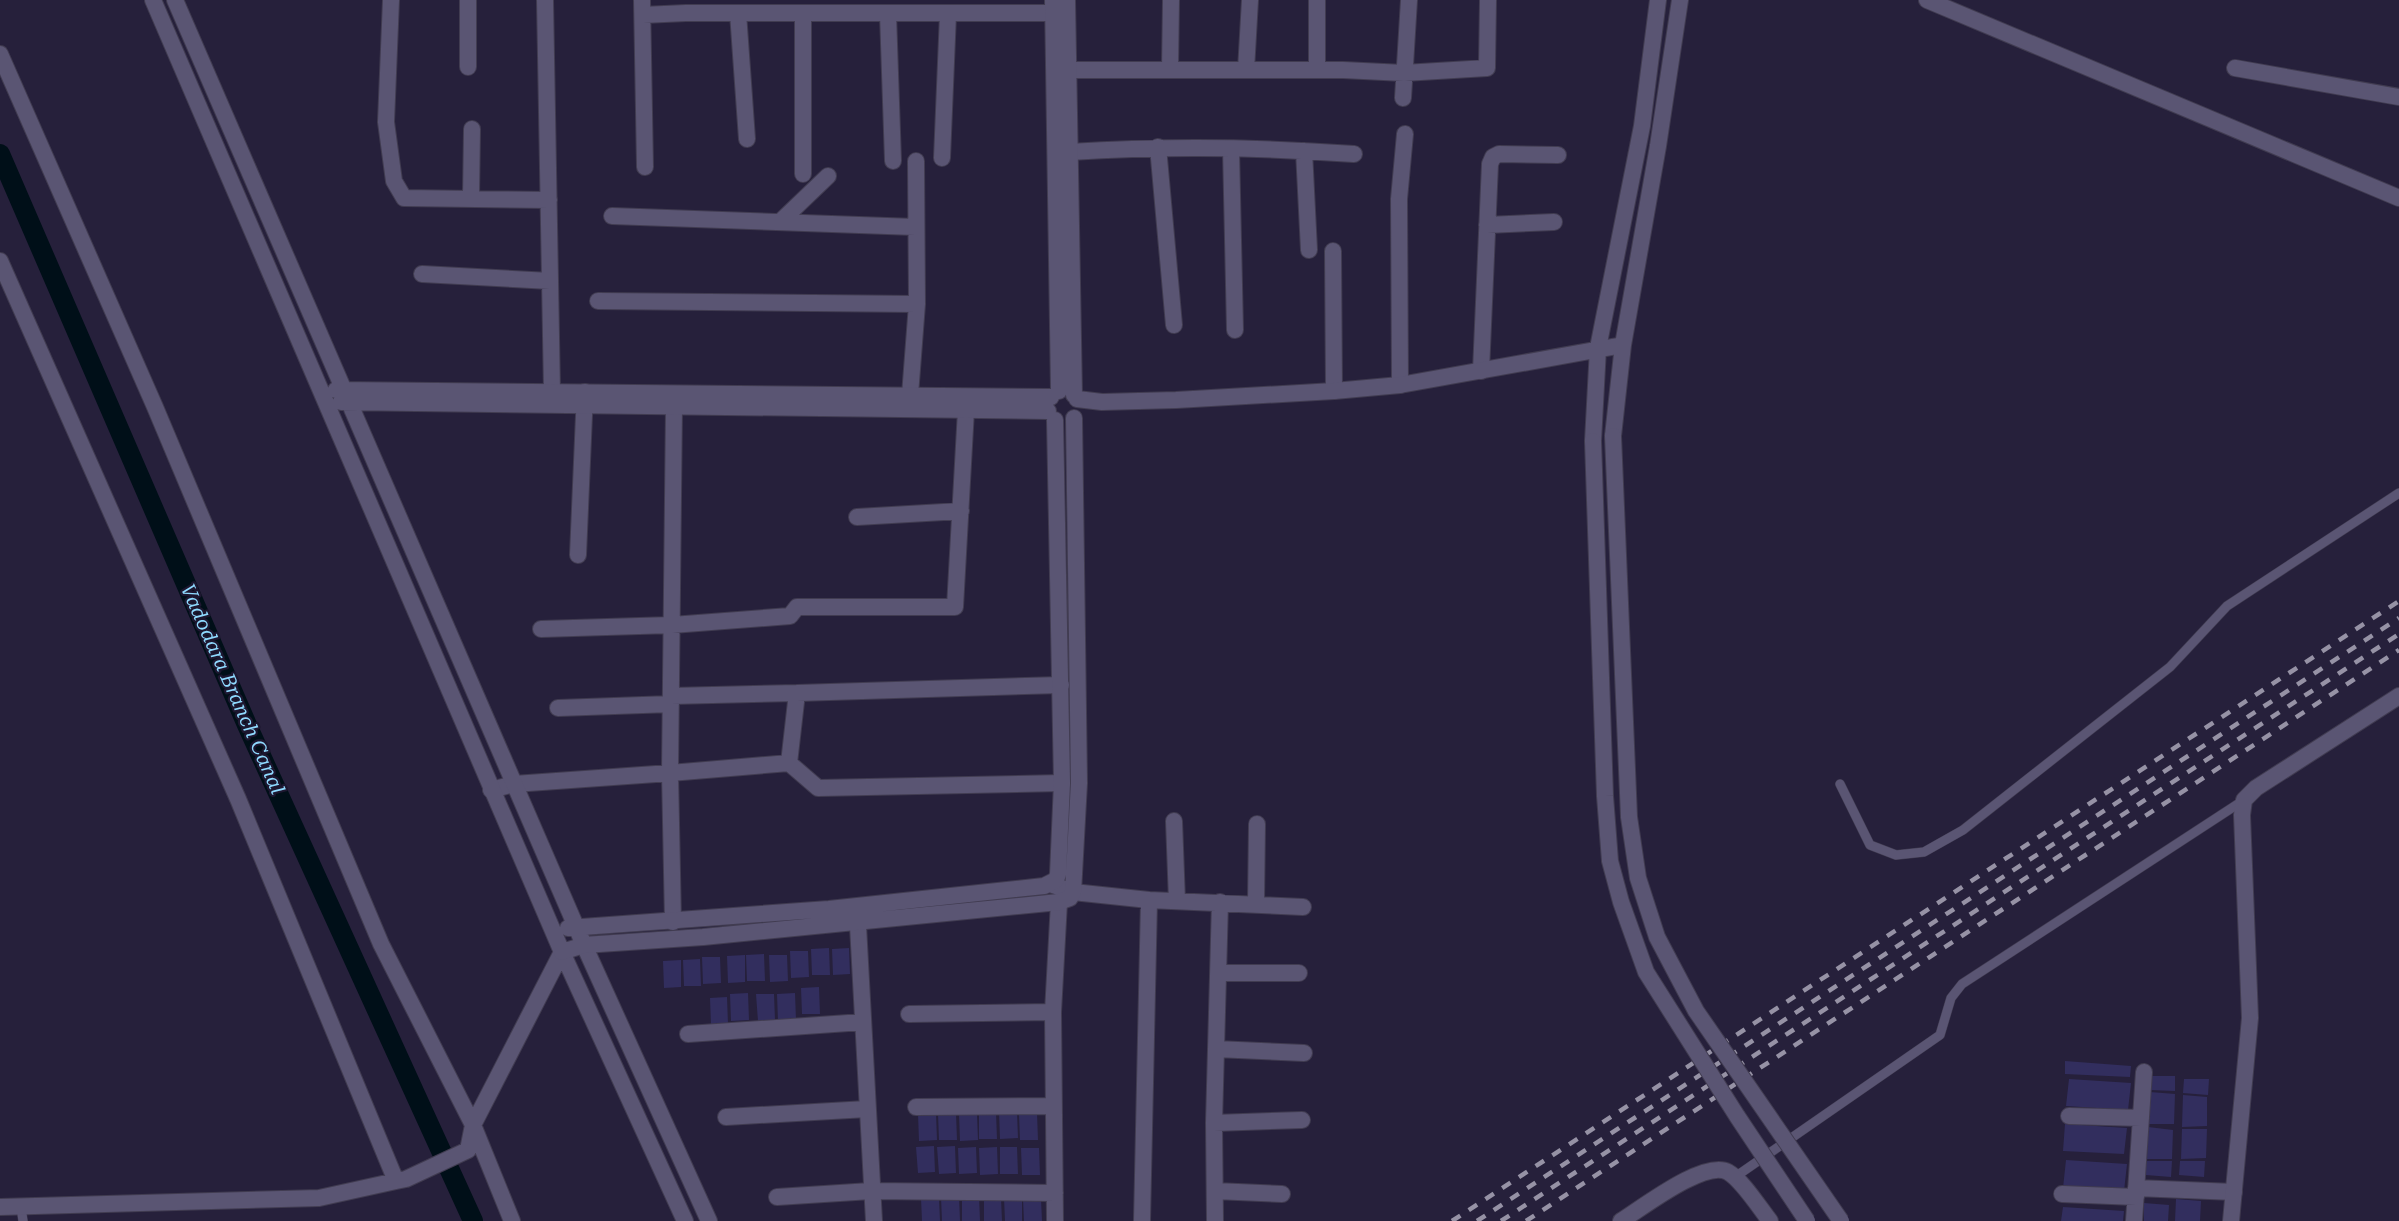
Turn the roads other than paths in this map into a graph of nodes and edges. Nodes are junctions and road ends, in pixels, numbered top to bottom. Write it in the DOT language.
graph roads {
  1 [pos="175,0"];
  2 [pos="391,0"];
  3 [pos="468,0"];
  4 [pos="545,0"];
  5 [pos="1171,0"];
  6 [pos="1250,0"];
  7 [pos="1317,0"];
  8 [pos="1409,0"];
  9 [pos="1488,0"];
  10 [pos="1658,0"];
  11 [pos="1680,0"];
  12 [pos="1927,0"];
  13 [pos="158,1"];
  14 [pos="1060,7"];
  15 [pos="643,8"];
  16 [pos="953,9"];
  17 [pos="738,13"];
  18 [pos="803,14"];
  19 [pos="888,14"];
  20 [pos="0,54"];
  21 [pos="468,67"];
  22 [pos="2235,68"];
  23 [pos="1068,70"];
  24 [pos="1170,70"];
  25 [pos="1246,70"];
  26 [pos="1317,70"];
  27 [pos="1404,73"];
  28 [pos="2399,97"];
  29 [pos="1403,98"];
  30 [pos="472,129"];
  31 [pos="1405,134"];
  32 [pos="747,139"];
  33 [pos="1158,147"];
  34 [pos="1231,149"];
  35 [pos="1304,151"];
  36 [pos="1070,152"];
  37 [pos="1354,154"];
  38 [pos="1558,155"];
  39 [pos="942,158"];
  40 [pos="893,161"];
  41 [pos="916,161"];
  42 [pos="645,166"];
  43 [pos="803,174"];
  44 [pos="828,176"];
  45 [pos="471,198"];
  46 [pos="2399,198"];
  47 [pos="549,200"];
  48 [pos="612,216"];
  49 [pos="780,222"];
  50 [pos="1554,222"];
  51 [pos="1487,225"];
  52 [pos="915,227"];
  53 [pos="1309,250"];
  54 [pos="1333,251"];
  55 [pos="0,261"];
  56 [pos="422,274"];
  57 [pos="550,281"];
  58 [pos="598,301"];
  59 [pos="917,304"];
  60 [pos="1174,325"];
  61 [pos="1235,330"];
  62 [pos="1623,345"];
  63 [pos="1598,348"];
  64 [pos="1481,371"];
  65 [pos="1400,385"];
  66 [pos="1334,391"];
  67 [pos="552,392"];
  68 [pos="910,395"];
  69 [pos="346,396"];
  70 [pos="323,397"];
  71 [pos="585,399"];
  72 [pos="1064,405"];
  73 [pos="674,406"];
  74 [pos="966,410"];
  75 [pos="2399,493"];
  76 [pos="961,511"];
  77 [pos="857,517"];
  78 [pos="578,555"];
  79 [pos="672,625"];
  80 [pos="541,629"];
  81 [pos="1061,685"];
  82 [pos="796,693"];
  83 [pos="2399,696"];
  84 [pos="671,700"];
  85 [pos="558,708"];
  86 [pos="789,763"];
  87 [pos="670,773"];
  88 [pos="1062,783"];
  89 [pos="514,784"];
  90 [pos="1840,784"];
  91 [pos="491,790"];
  92 [pos="2244,800"];
  93 [pos="1174,821"];
  94 [pos="1257,824"];
  95 [pos="1050,884"];
  96 [pos="1066,897"];
  97 [pos="1149,900"];
  98 [pos="1177,901"];
  99 [pos="1220,902"];
  100 [pos="1256,904"];
  101 [pos="1303,907"];
  102 [pos="857,914"];
  103 [pos="673,922"];
  104 [pos="575,927"];
  105 [pos="552,932"];
  106 [pos="584,945"];
  107 [pos="562,952"];
  108 [pos="1218,973"];
  109 [pos="1299,973"];
  110 [pos="1053,1012"];
  111 [pos="909,1014"];
  112 [pos="863,1022"];
  113 [pos="688,1034"];
  114 [pos="1216,1049"];
  115 [pos="1304,1053"];
  116 [pos="2144,1072"];
  117 [pos="1054,1106"];
  118 [pos="916,1107"];
  119 [pos="867,1109"];
  120 [pos="2069,1116"];
  121 [pos="726,1118"];
  122 [pos="2141,1118"];
  123 [pos="1302,1120"];
  124 [pos="1214,1123"];
  125 [pos="473,1125"];
  126 [pos="1735,1177"];
  127 [pos="401,1180"];
  128 [pos="871,1191"];
  129 [pos="1215,1191"];
  130 [pos="2136,1192"];
  131 [pos="2234,1192"];
  132 [pos="1055,1193"];
  133 [pos="1282,1194"];
  134 [pos="2062,1194"];
  135 [pos="777,1197"];
  136 [pos="0,1208"];
  137 [pos="22,1214"];
  138 [pos="512,1221"];
  139 [pos="686,1221"];
  140 [pos="709,1221"];
  141 [pos="874,1221"];
  142 [pos="1055,1221"];
  143 [pos="1142,1221"];
  144 [pos="1215,1221"];
  145 [pos="1621,1221"];
  146 [pos="1770,1221"];
  147 [pos="1807,1221"];
  148 [pos="1841,1221"];
  149 [pos="2134,1221"];
  150 [pos="2231,1221"];
  1 -- 69 [label="street"];
  2 -- 45 [label="street"];
  3 -- 21 [label="street"];
  4 -- 47 [label="street"];
  5 -- 24 [label="street"];
  6 -- 25 [label="street"];
  7 -- 26 [label="street"];
  8 -- 27 [label="street"];
  9 -- 27 [label="street"];
  10 -- 63 [label="street"];
  11 -- 62 [label="street"];
  12 -- 46 [label="street"];
  13 -- 70 [label="street"];
  14 -- 16 [label="street"];
  14 -- 23 [label="street"];
  14 -- 72 [label="street"];
  15 -- 17 [label="street"];
  15 -- 42 [label="street"];
  16 -- 19 [label="street"];
  16 -- 39 [label="street"];
  17 -- 18 [label="street"];
  17 -- 32 [label="street"];
  18 -- 19 [label="street"];
  18 -- 43 [label="street"];
  19 -- 40 [label="street"];
  20 -- 125 [label="street"];
  22 -- 28 [label="street"];
  23 -- 24 [label="street"];
  23 -- 36 [label="street"];
  24 -- 25 [label="street"];
  25 -- 26 [label="street"];
  26 -- 27 [label="street"];
  27 -- 29 [label="street"];
  30 -- 45 [label="street"];
  31 -- 65 [label="street"];
  33 -- 34 [label="street"];
  33 -- 36 [label="street"];
  33 -- 60 [label="street"];
  34 -- 35 [label="street"];
  34 -- 61 [label="street"];
  35 -- 37 [label="street"];
  35 -- 53 [label="street"];
  36 -- 72 [label="street"];
  38 -- 51 [label="street"];
  41 -- 52 [label="street"];
  44 -- 49 [label="street"];
  45 -- 47 [label="street"];
  47 -- 57 [label="street"];
  48 -- 49 [label="street"];
  49 -- 52 [label="street"];
  50 -- 51 [label="street"];
  51 -- 64 [label="street"];
  52 -- 59 [label="street"];
  54 -- 66 [label="street"];
  55 -- 127 [label="street"];
  56 -- 57 [label="street"];
  57 -- 67 [label="street"];
  58 -- 59 [label="street"];
  59 -- 68 [label="street"];
  62 -- 63 [label="street"];
  62 -- 148 [label="street, bridge"];
  63 -- 64 [label="street"];
  63 -- 147 [label="street, bridge"];
  64 -- 65 [label="street"];
  65 -- 66 [label="street"];
  66 -- 72 [label="street"];
  67 -- 69 [label="street"];
  67 -- 71 [label="street"];
  68 -- 71 [label="street"];
  68 -- 72 [label="street"];
  69 -- 70 [label="street"];
  69 -- 71 [label="street"];
  69 -- 89 [label="street"];
  70 -- 91 [label="street"];
  71 -- 73 [label="street"];
  71 -- 78 [label="street"];
  72 -- 74 [label="street"];
  72 -- 81 [label="street"];
  72 -- 96 [label="street"];
  73 -- 74 [label="street"];
  73 -- 79 [label="street"];
  74 -- 76 [label="street"];
  75 -- 90 [label="lane"];
  76 -- 77 [label="street"];
  76 -- 79 [label="street"];
  79 -- 80 [label="street"];
  79 -- 84 [label="street"];
  81 -- 82 [label="street"];
  81 -- 88 [label="street"];
  82 -- 84 [label="street"];
  82 -- 86 [label="street"];
  83 -- 92 [label="street"];
  84 -- 85 [label="street"];
  84 -- 87 [label="street"];
  86 -- 87 [label="street"];
  86 -- 88 [label="street"];
  87 -- 89 [label="street"];
  87 -- 103 [label="street"];
  88 -- 95 [label="street"];
  89 -- 91 [label="street"];
  89 -- 104 [label="street"];
  91 -- 105 [label="street"];
  92 -- 126 [label="lane"];
  92 -- 131 [label="street"];
  93 -- 98 [label="street"];
  94 -- 100 [label="street"];
  95 -- 96 [label="street"];
  95 -- 102 [label="street"];
  96 -- 97 [label="street"];
  96 -- 102 [label="street"];
  96 -- 110 [label="street"];
  97 -- 98 [label="street"];
  97 -- 143 [label="street"];
  98 -- 99 [label="street"];
  99 -- 100 [label="street"];
  99 -- 108 [label="street"];
  100 -- 101 [label="street"];
  102 -- 103 [label="street"];
  102 -- 106 [label="street"];
  102 -- 112 [label="street"];
  103 -- 104 [label="street"];
  104 -- 105 [label="street"];
  104 -- 106 [label="street"];
  105 -- 107 [label="street"];
  106 -- 107 [label="street"];
  106 -- 140 [label="street"];
  107 -- 125 [label="street"];
  107 -- 139 [label="street"];
  108 -- 109 [label="street"];
  108 -- 114 [label="street"];
  110 -- 111 [label="street"];
  110 -- 117 [label="street"];
  112 -- 113 [label="street"];
  112 -- 119 [label="street"];
  114 -- 115 [label="street"];
  114 -- 124 [label="street"];
  116 -- 122 [label="street"];
  117 -- 118 [label="street"];
  117 -- 132 [label="street"];
  119 -- 121 [label="street"];
  119 -- 128 [label="street"];
  120 -- 122 [label="street"];
  122 -- 130 [label="street"];
  123 -- 124 [label="street"];
  124 -- 129 [label="street"];
  125 -- 127 [label="street"];
  125 -- 138 [label="street"];
  126 -- 145 [label="street"];
  126 -- 146 [label="street"];
  127 -- 137 [label="street"];
  128 -- 132 [label="street"];
  128 -- 135 [label="street"];
  128 -- 141 [label="street"];
  129 -- 133 [label="street"];
  129 -- 144 [label="street"];
  130 -- 131 [label="street"];
  130 -- 134 [label="street"];
  130 -- 149 [label="street"];
  131 -- 150 [label="street"];
  132 -- 142 [label="street"];
  136 -- 137 [label="street"];
}
